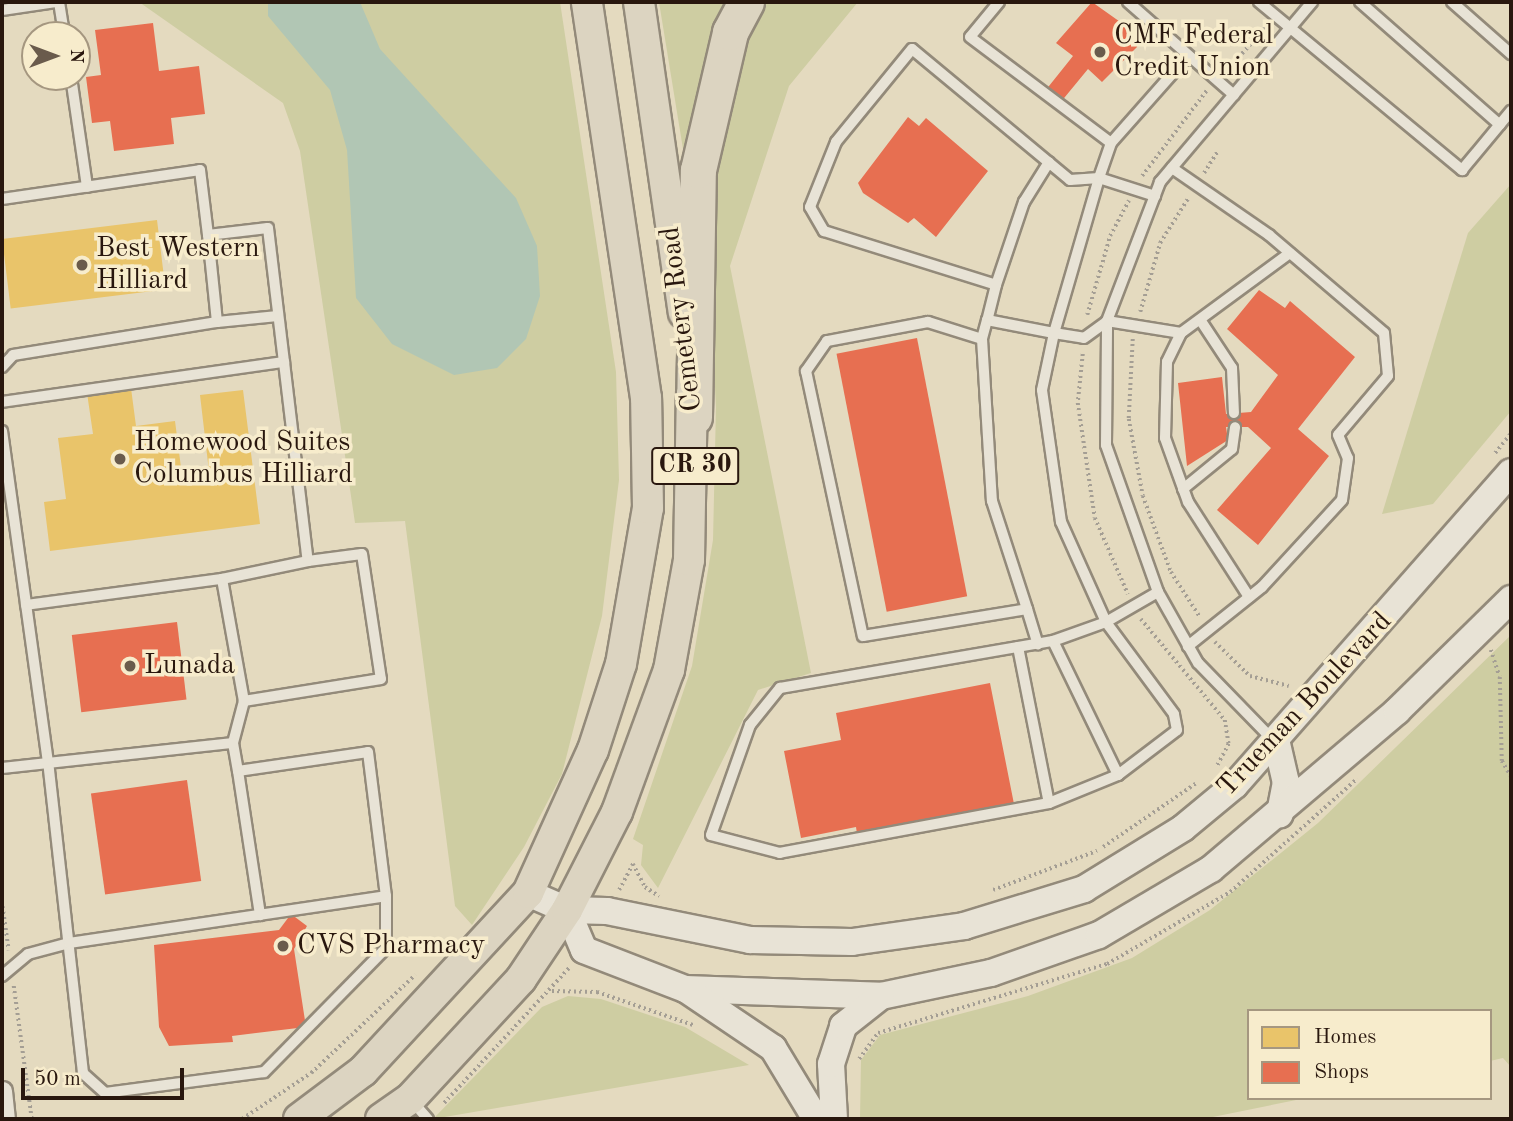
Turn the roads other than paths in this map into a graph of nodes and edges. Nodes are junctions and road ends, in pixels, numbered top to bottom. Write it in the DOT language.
graph roads {
  1 [pos="58,2"];
  2 [pos="587,2"];
  3 [pos="639,2"];
  4 [pos="746,2"];
  5 [pos="999,2"];
  6 [pos="1128,2"];
  7 [pos="1259,2"];
  8 [pos="1312,2"];
  9 [pos="1360,2"];
  10 [pos="1452,2"];
  11 [pos="2,10"];
  12 [pos="61,21"];
  13 [pos="1290,27"];
  14 [pos="1511,54"];
  15 [pos="1188,56"];
  16 [pos="73,91"];
  17 [pos="1234,95"];
  18 [pos="1511,111"];
  19 [pos="1500,125"];
  20 [pos="1111,143"];
  21 [pos="1049,162"];
  22 [pos="1172,168"];
  23 [pos="1099,178"];
  24 [pos="87,187"];
  25 [pos="1154,196"];
  26 [pos="2,199"];
  27 [pos="208,235"];
  28 [pos="1290,253"];
  29 [pos="996,285"];
  30 [pos="278,316"];
  31 [pos="987,320"];
  32 [pos="1107,321"];
  33 [pos="1201,321"];
  34 [pos="217,322"];
  35 [pos="1181,332"];
  36 [pos="1054,333"];
  37 [pos="982,339"];
  38 [pos="284,362"];
  39 [pos="2,367"];
  40 [pos="2,402"];
  41 [pos="1234,413"];
  42 [pos="694,417"];
  43 [pos="1235,427"];
  44 [pos="2,431"];
  45 [pos="1511,472"];
  46 [pos="1183,489"];
  47 [pos="308,561"];
  48 [pos="222,579"];
  49 [pos="1158,592"];
  50 [pos="1249,597"];
  51 [pos="1511,599"];
  52 [pos="26,605"];
  53 [pos="1027,609"];
  54 [pos="1105,622"];
  55 [pos="1053,641"];
  56 [pos="1038,644"];
  57 [pos="1188,646"];
  58 [pos="1018,648"];
  59 [pos="244,701"];
  60 [pos="233,743"];
  61 [pos="1277,744"];
  62 [pos="48,763"];
  63 [pos="2,768"];
  64 [pos="237,771"];
  65 [pos="1118,775"];
  66 [pos="1049,803"];
  67 [pos="1280,814"];
  68 [pos="528,893"];
  69 [pos="386,896"];
  70 [pos="567,910"];
  71 [pos="260,915"];
  72 [pos="69,943"];
  73 [pos="2,976"];
  74 [pos="685,989"];
  75 [pos="881,996"];
  76 [pos="2,1091"];
  77 [pos="422,1112"];
  78 [pos="5,1119"];
  79 [pos="299,1119"];
  80 [pos="381,1119"];
  81 [pos="816,1119"];
  82 [pos="834,1119"];
  1 -- 11 [label="lane"];
  1 -- 12 [label="lane"];
  2 -- 68 [label="main road, Cemetery Road / CR 30"];
  3 -- 42 [label="main road, Cemetery Road / CR 30"];
  4 -- 42 [label="highway"];
  5 -- 20 [label="lane"];
  6 -- 15 [label="lane"];
  7 -- 13 [label="lane"];
  8 -- 13 [label="lane"];
  9 -- 19 [label="lane"];
  10 -- 14 [label="lane"];
  13 -- 17 [label="lane"];
  13 -- 19 [label="lane"];
  15 -- 17 [label="lane"];
  15 -- 20 [label="lane"];
  16 -- 24 [label="lane"];
  17 -- 22 [label="lane"];
  18 -- 19 [label="lane"];
  20 -- 23 [label="lane"];
  21 -- 23 [label="lane"];
  21 -- 29 [label="lane"];
  21 -- 29 [label="lane"];
  22 -- 25 [label="lane"];
  22 -- 28 [label="lane"];
  23 -- 25 [label="lane"];
  23 -- 36 [label="lane"];
  24 -- 26 [label="lane"];
  24 -- 27 [label="lane"];
  25 -- 32 [label="lane"];
  27 -- 30 [label="lane"];
  27 -- 34 [label="lane"];
  28 -- 33 [label="lane"];
  28 -- 50 [label="lane"];
  29 -- 31 [label="lane"];
  30 -- 34 [label="lane"];
  30 -- 38 [label="lane"];
  31 -- 36 [label="lane"];
  31 -- 37 [label="lane"];
  32 -- 35 [label="lane"];
  32 -- 36 [label="lane"];
  32 -- 49 [label="lane"];
  33 -- 35 [label="lane"];
  33 -- 41 [label="lane"];
  34 -- 39 [label="lane"];
  35 -- 46 [label="lane"];
  36 -- 54 [label="lane"];
  37 -- 53 [label="lane"];
  37 -- 53 [label="lane"];
  38 -- 40 [label="lane"];
  38 -- 47 [label="lane"];
  42 -- 70 [label="main road, Cemetery Road / CR 30"];
  43 -- 46 [label="lane"];
  44 -- 52 [label="lane"];
  45 -- 61 [label="main road, Trueman Boulevard"];
  46 -- 50 [label="lane"];
  47 -- 48 [label="lane"];
  47 -- 59 [label="lane"];
  48 -- 52 [label="lane"];
  48 -- 59 [label="lane"];
  49 -- 54 [label="lane"];
  49 -- 57 [label="lane"];
  50 -- 57 [label="lane"];
  51 -- 67 [label="main road, Trueman Boulevard"];
  52 -- 62 [label="lane"];
  53 -- 56 [label="lane"];
  54 -- 55 [label="lane"];
  54 -- 65 [label="lane"];
  55 -- 56 [label="lane"];
  55 -- 65 [label="lane"];
  56 -- 58 [label="lane"];
  57 -- 61 [label="lane"];
  58 -- 66 [label="lane"];
  58 -- 66 [label="lane"];
  59 -- 60 [label="lane"];
  60 -- 62 [label="lane"];
  60 -- 64 [label="lane"];
  61 -- 67 [label="main road"];
  61 -- 70 [label="main road, Trueman Boulevard"];
  62 -- 63 [label="lane"];
  62 -- 72 [label="lane"];
  64 -- 69 [label="lane"];
  64 -- 71 [label="lane"];
  65 -- 66 [label="lane"];
  67 -- 75 [label="main road, Trueman Boulevard"];
  68 -- 70 [label="main road, Trueman Boulevard"];
  68 -- 79 [label="main road, Cemetery Road"];
  69 -- 71 [label="lane"];
  69 -- 72 [label="lane"];
  70 -- 74 [label="main road, Trueman Boulevard"];
  70 -- 77 [label="main road, Cemetery Road"];
  71 -- 72 [label="lane"];
  72 -- 73 [label="lane"];
  74 -- 75 [label="main road, Trueman Boulevard"];
  74 -- 81 [label="main road"];
  75 -- 82 [label="main road"];
  76 -- 78 [label="street"];
  77 -- 80 [label="main road, Cemetery Road"];
}
